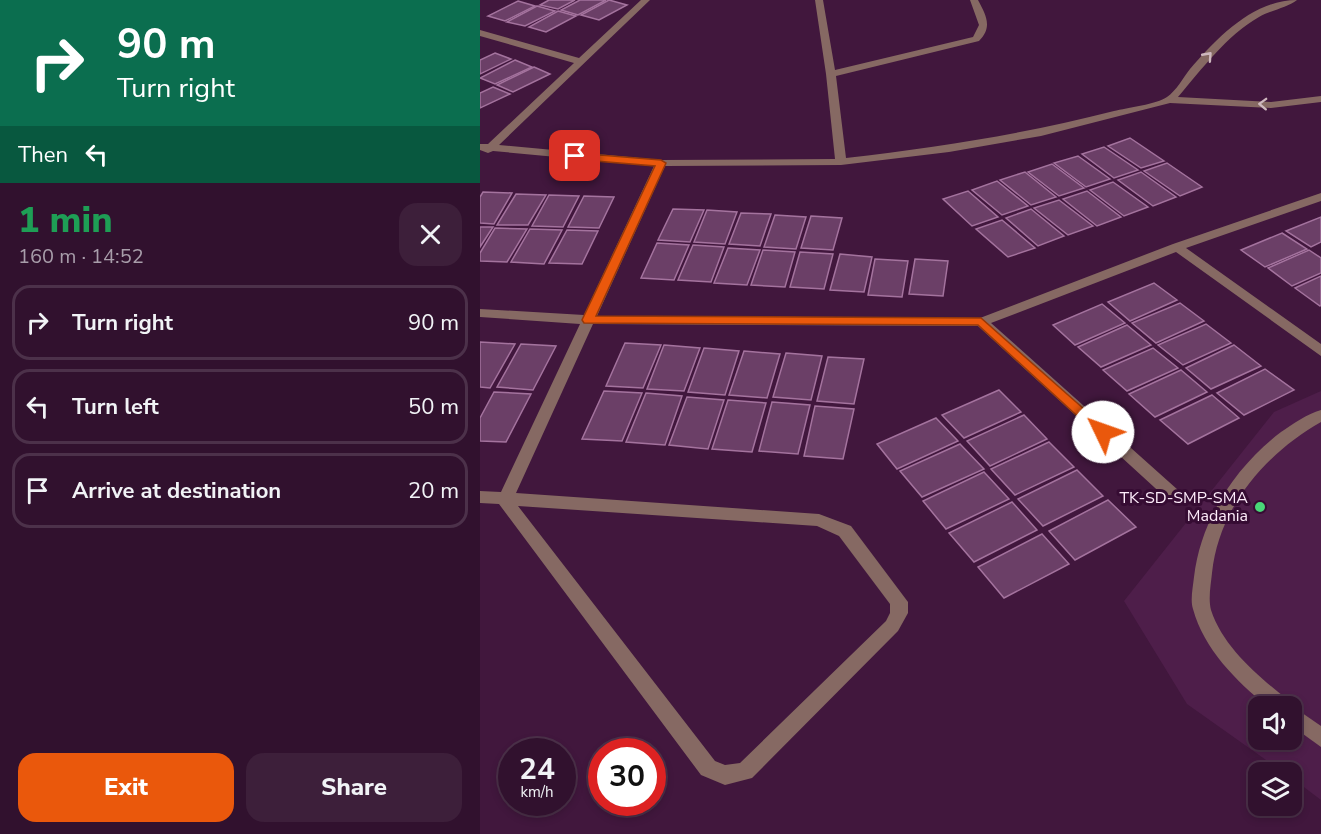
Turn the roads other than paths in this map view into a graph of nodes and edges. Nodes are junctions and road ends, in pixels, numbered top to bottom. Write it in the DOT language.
graph roads {
  1 [pos="644,0"];
  2 [pos="819,0"];
  3 [pos="974,0"];
  4 [pos="1293,0"];
  5 [pos="480,33"];
  6 [pos="579,61"];
  7 [pos="831,74"];
  8 [pos="1321,99"];
  9 [pos="1170,100"];
  10 [pos="484,149"];
  11 [pos="841,162"];
  12 [pos="661,163"];
  13 [pos="1321,197"];
  14 [pos="1177,247"];
  15 [pos="480,313"];
  16 [pos="588,320"];
  17 [pos="981,322"];
  18 [pos="1321,351"];
  19 [pos="1321,415"];
  20 [pos="1172,494"];
  21 [pos="480,497"];
  22 [pos="505,500"];
  23 [pos="1268,696"];
  24 [pos="1302,723"];
  25 [pos="1321,738"];
  1 -- 6 [label="street"];
  2 -- 7 [label="street"];
  3 -- 7 [label="street"];
  9 -- 4 [label="street, one-way"];
  5 -- 6 [label="street"];
  6 -- 10 [label="street"];
  7 -- 11 [label="street"];
  8 -- 9 [label="street, one-way"];
  9 -- 11 [label="street"];
  10 -- 12 [label="street"];
  11 -- 12 [label="street"];
  12 -- 16 [label="street"];
  13 -- 14 [label="street"];
  14 -- 17 [label="street"];
  14 -- 18 [label="street"];
  15 -- 16 [label="street"];
  16 -- 17 [label="street"];
  16 -- 22 [label="street"];
  17 -- 20 [label="street"];
  19 -- 23 [label="street"];
  21 -- 22 [label="street"];
  22 -- 22 [label="street"];
  24 -- 25 [label="street"];
}
